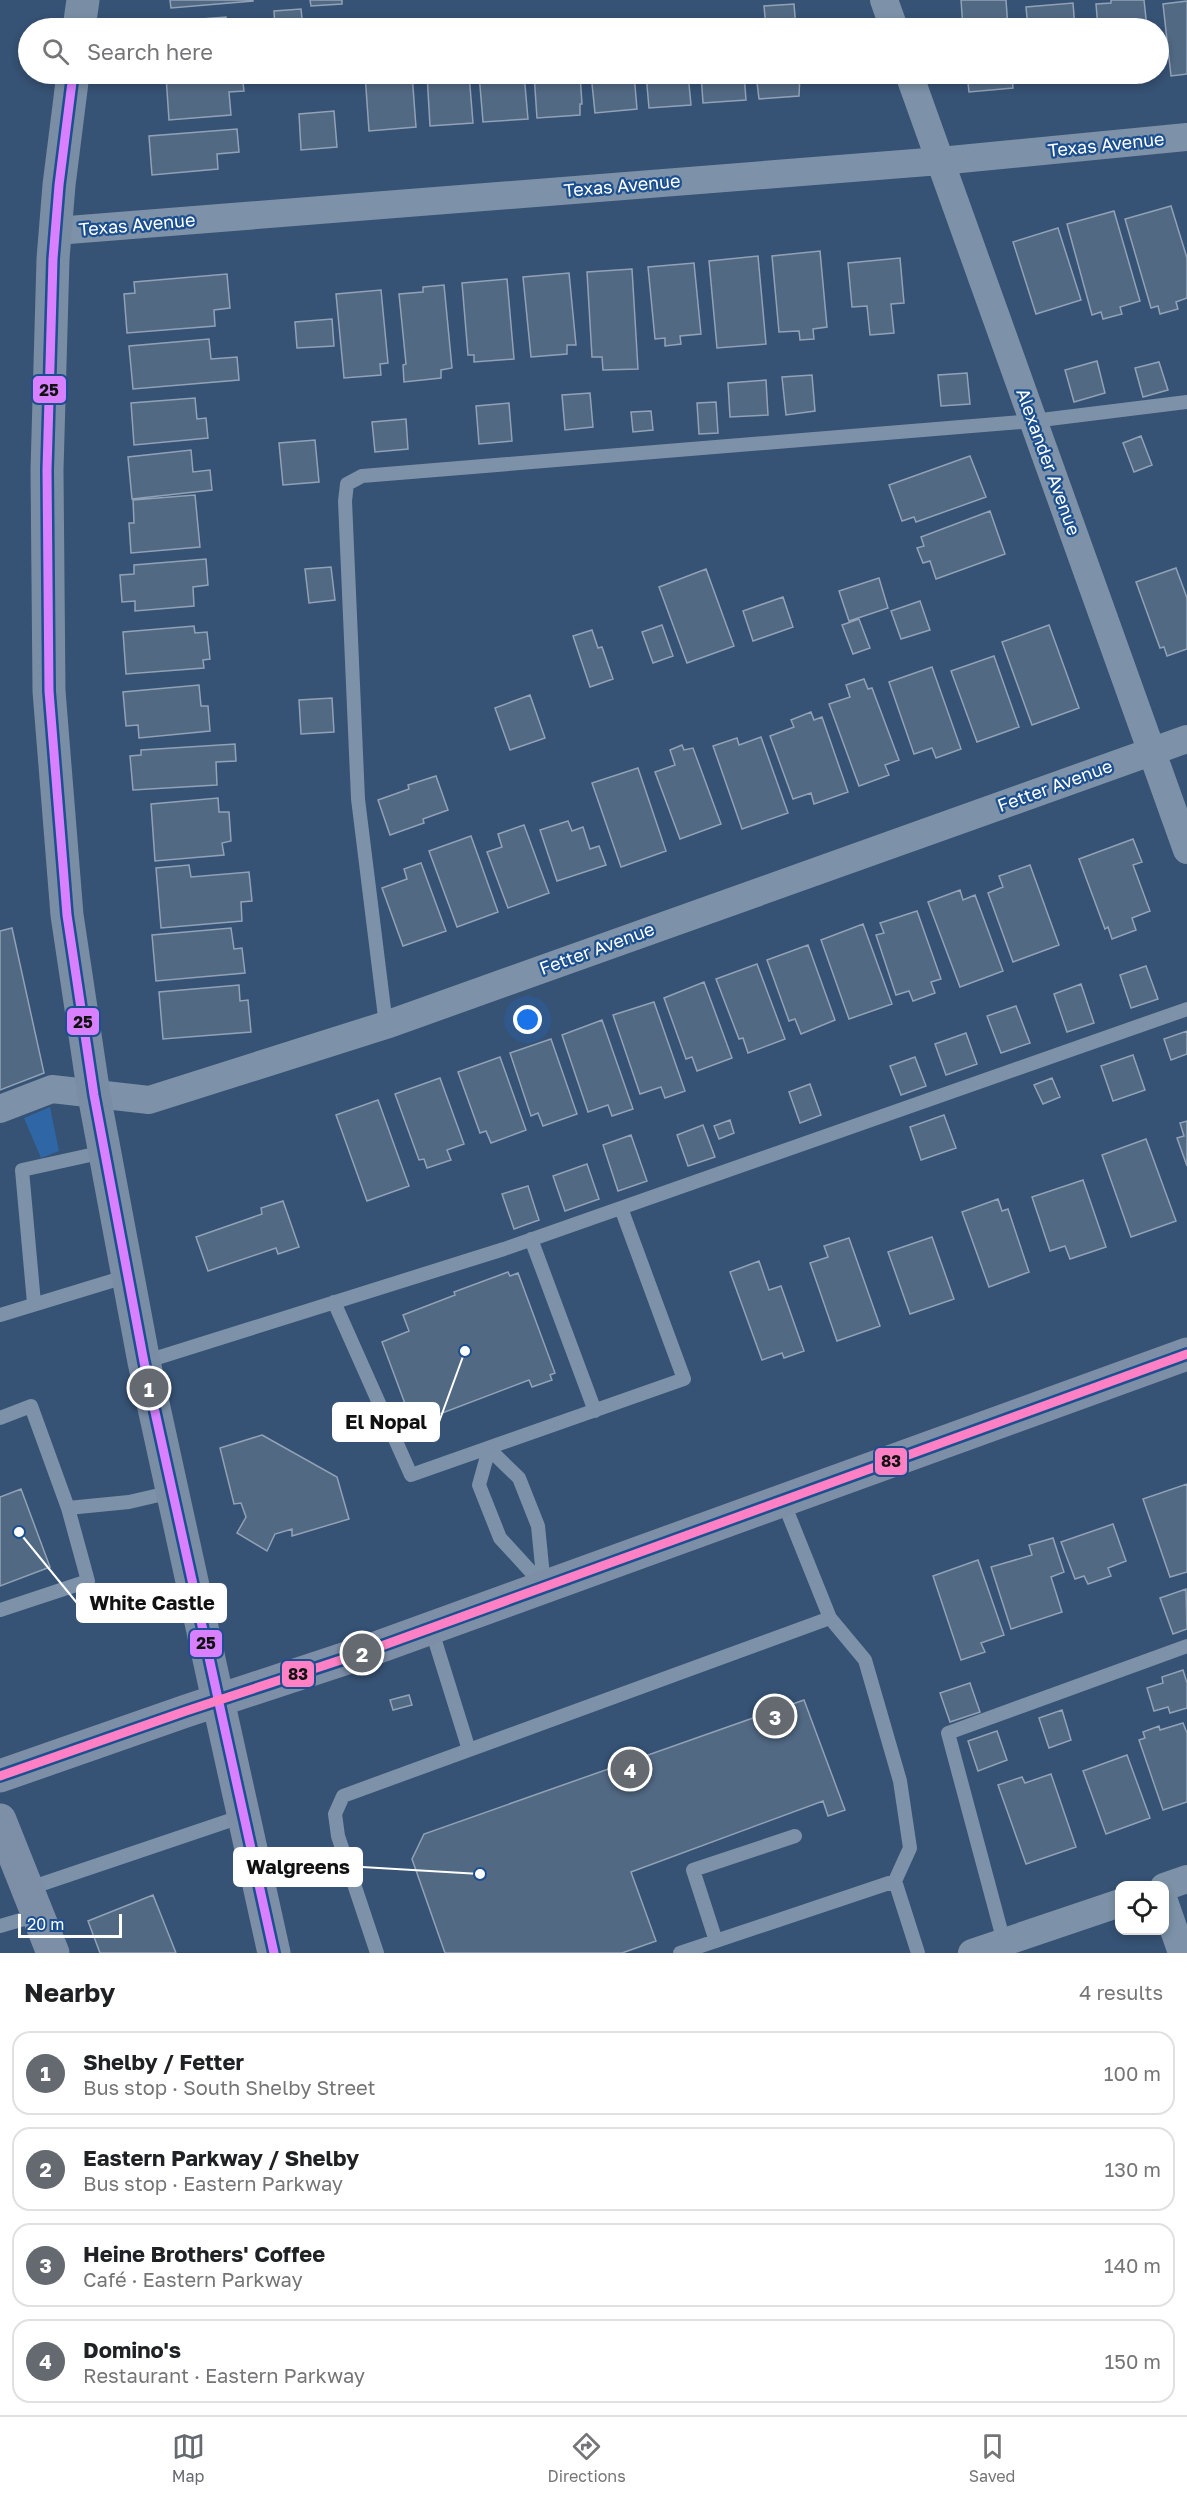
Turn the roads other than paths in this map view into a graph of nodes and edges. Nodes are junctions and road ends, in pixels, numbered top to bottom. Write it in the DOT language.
graph roads {
  1 [pos="83,0"];
  2 [pos="884,0"];
  3 [pos="80,18"];
  4 [pos="890,18"];
  5 [pos="72,84"];
  6 [pos="913,84"];
  7 [pos="1187,137"];
  8 [pos="940,161"];
  9 [pos="56,231"];
  10 [pos="1187,402"];
  11 [pos="1033,421"];
  12 [pos="1187,739"];
  13 [pos="1152,752"];
  14 [pos="1187,850"];
  15 [pos="1187,1009"];
  16 [pos="386,1025"];
  17 [pos="94,1095"];
  18 [pos="0,1109"];
  19 [pos="104,1152"];
  20 [pos="621,1208"];
  21 [pos="531,1239"];
  22 [pos="128,1276"];
  23 [pos="334,1302"];
  24 [pos="34,1303"];
  25 [pos="0,1315"];
  26 [pos="1187,1354"];
  27 [pos="144,1362"];
  28 [pos="595,1411"];
  29 [pos="0,1418"];
  30 [pos="489,1449"];
  31 [pos="172,1492"];
  32 [pos="782,1499"];
  33 [pos="68,1508"];
  34 [pos="544,1586"];
  35 [pos="0,1610"];
  36 [pos="830,1618"];
  37 [pos="431,1628"];
  38 [pos="1187,1646"];
  39 [pos="218,1700"];
  40 [pos="469,1750"];
  41 [pos="0,1776"];
  42 [pos="243,1816"];
  43 [pos="0,1820"];
  44 [pos="795,1836"];
  45 [pos="1187,1879"];
  46 [pos="895,1881"];
  47 [pos="1169,1885"];
  48 [pos="32,1902"];
  49 [pos="1115,1904"];
  50 [pos="1169,1915"];
  51 [pos="0,1926"];
  52 [pos="716,1941"];
  53 [pos="1004,1942"];
  54 [pos="53,1953"];
  55 [pos="274,1953"];
  56 [pos="377,1953"];
  57 [pos="680,1953"];
  58 [pos="918,1953"];
  59 [pos="972,1953"];
  60 [pos="1182,1953"];
  1 -- 3 [label="main road"];
  2 -- 4 [label="street"];
  5 -- 9 [label="main road"];
  6 -- 8 [label="street, Alexander Avenue"];
  7 -- 8 [label="street, Texas Avenue"];
  8 -- 9 [label="street, Texas Avenue"];
  8 -- 11 [label="street, Alexander Avenue"];
  9 -- 17 [label="main road"];
  10 -- 11 [label="lane"];
  11 -- 13 [label="street, Alexander Avenue"];
  11 -- 16 [label="lane"];
  12 -- 13 [label="street, Fetter Avenue"];
  13 -- 14 [label="street, Alexander Avenue"];
  13 -- 16 [label="street, Fetter Avenue"];
  15 -- 20 [label="lane"];
  16 -- 17 [label="street, Fetter Avenue"];
  17 -- 18 [label="street, Fetter Avenue"];
  17 -- 19 [label="main road"];
  19 -- 22 [label="main road"];
  19 -- 24 [label="lane"];
  20 -- 21 [label="lane"];
  20 -- 28 [label="lane"];
  21 -- 23 [label="lane"];
  21 -- 28 [label="lane"];
  22 -- 24 [label="lane"];
  22 -- 27 [label="main road"];
  23 -- 27 [label="lane"];
  23 -- 30 [label="lane"];
  24 -- 25 [label="lane"];
  26 -- 32 [label="main road"];
  27 -- 31 [label="main road"];
  28 -- 30 [label="lane"];
  29 -- 33 [label="lane"];
  30 -- 34 [label="lane"];
  30 -- 34 [label="lane"];
  31 -- 33 [label="lane"];
  31 -- 39 [label="main road"];
  32 -- 34 [label="main road"];
  32 -- 36 [label="lane"];
  33 -- 35 [label="lane"];
  34 -- 37 [label="main road"];
  36 -- 40 [label="lane"];
  36 -- 46 [label="lane"];
  37 -- 39 [label="main road"];
  37 -- 40 [label="lane"];
  38 -- 53 [label="lane"];
  39 -- 41 [label="main road"];
  39 -- 42 [label="main road"];
  40 -- 56 [label="lane"];
  42 -- 48 [label="lane"];
  42 -- 55 [label="main road"];
  43 -- 48 [label="main road"];
  44 -- 52 [label="lane"];
  45 -- 47 [label="street"];
  46 -- 52 [label="lane"];
  46 -- 58 [label="lane"];
  48 -- 51 [label="lane"];
  48 -- 54 [label="main road"];
  49 -- 53 [label="street"];
  50 -- 60 [label="street"];
  52 -- 57 [label="lane"];
  53 -- 59 [label="street"];
}
